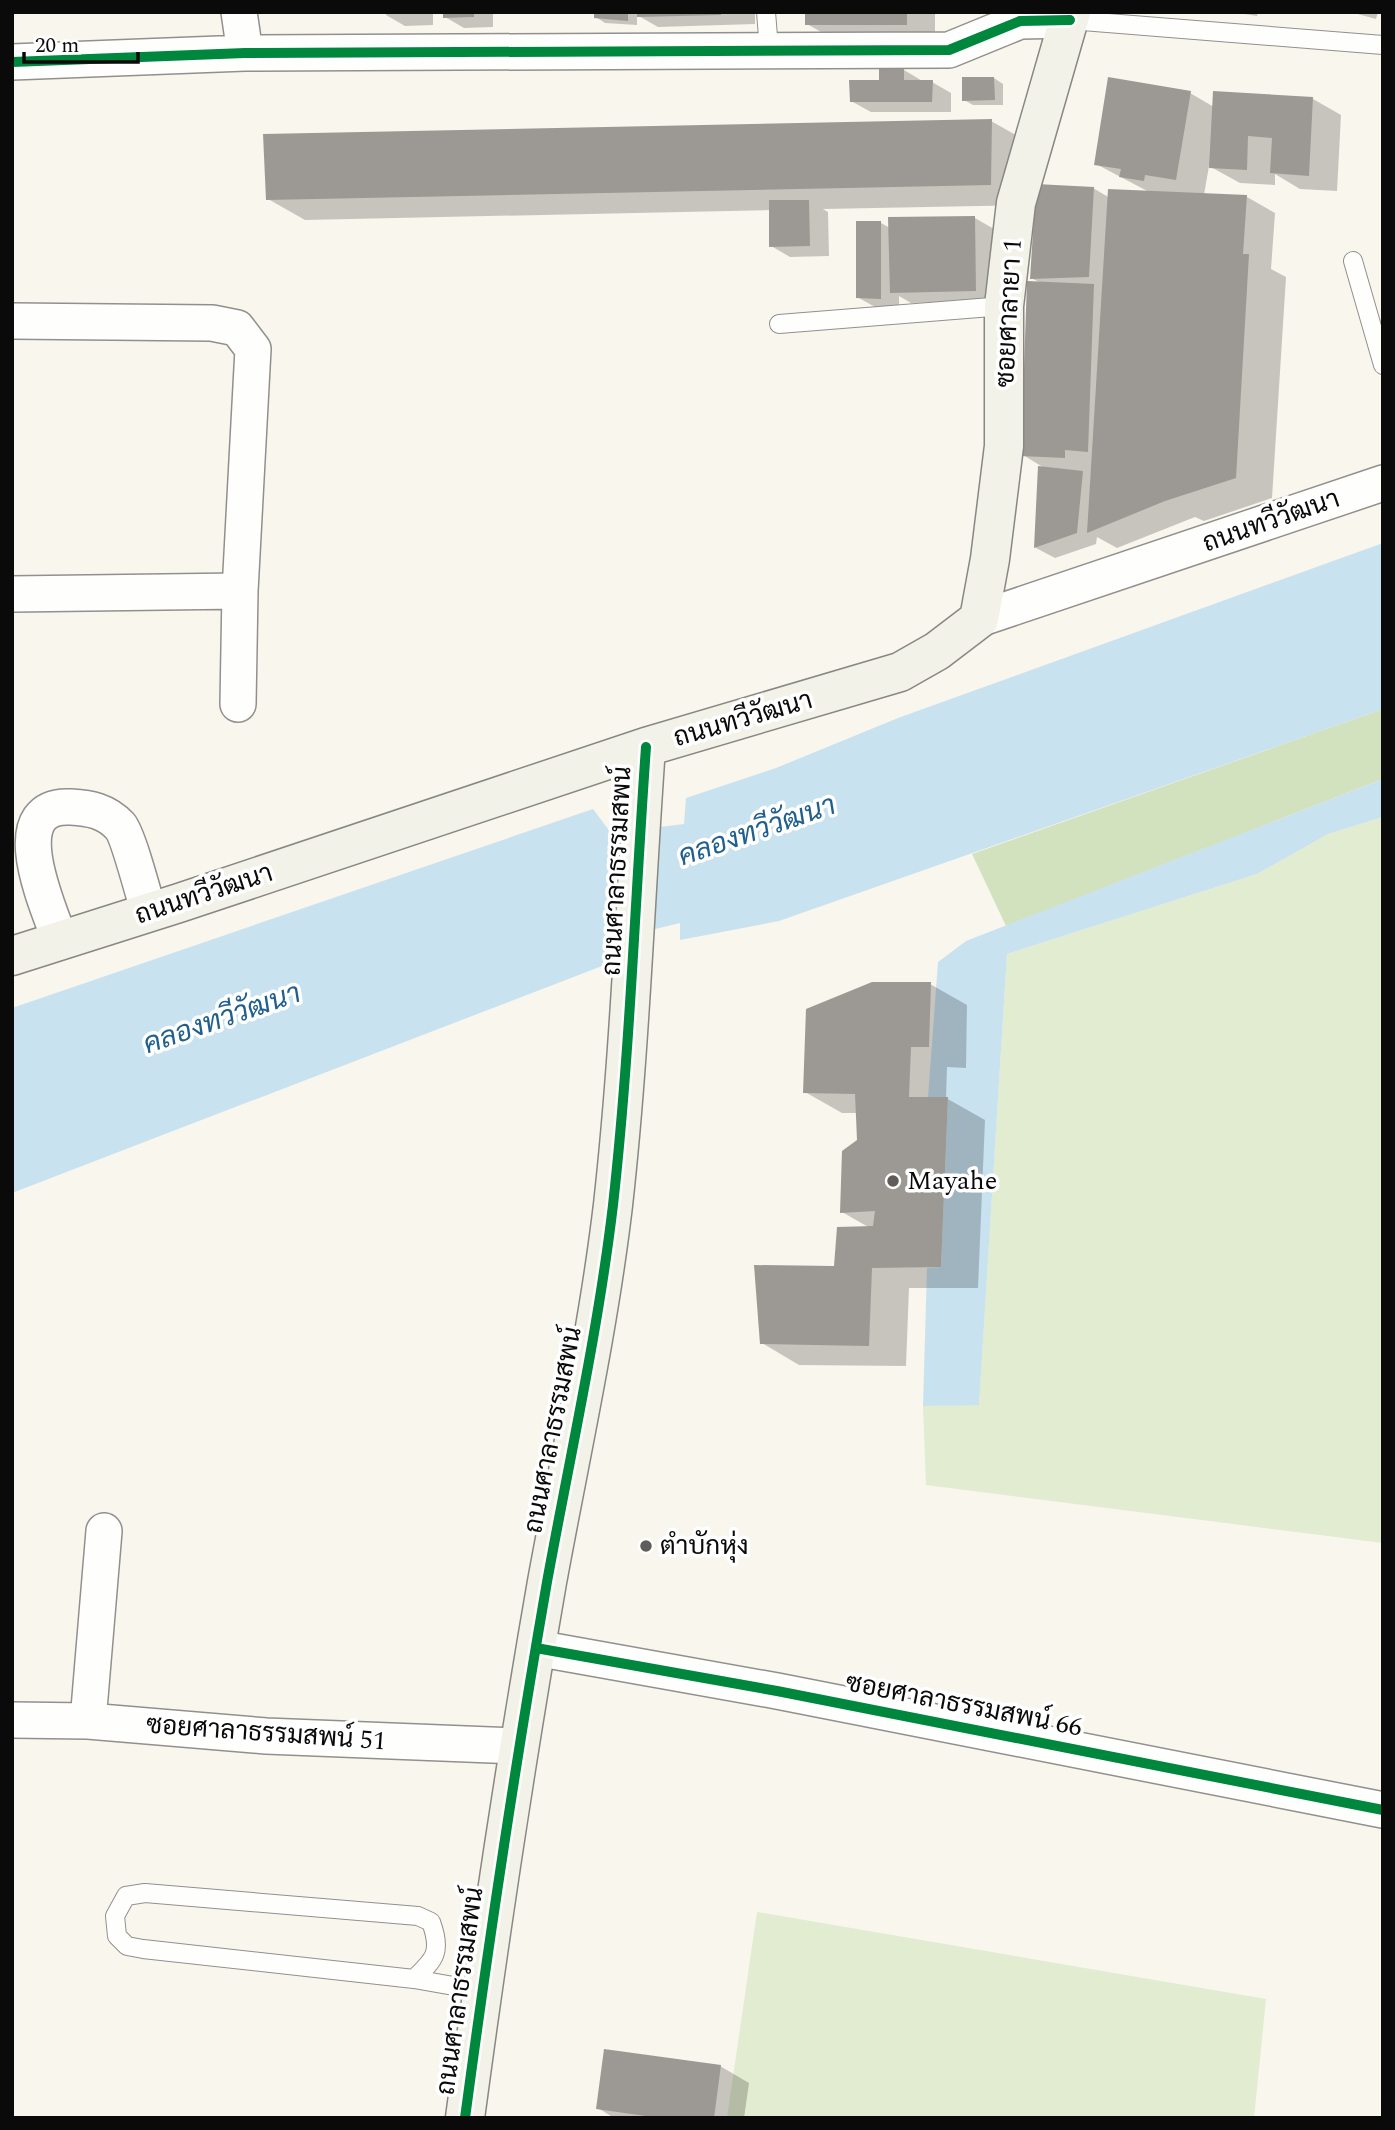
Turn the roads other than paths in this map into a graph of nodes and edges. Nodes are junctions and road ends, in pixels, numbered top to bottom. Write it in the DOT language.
graph roads {
  1 [pos="239,12"];
  2 [pos="766,12"];
  3 [pos="1070,16"];
  4 [pos="1383,45"];
  5 [pos="769,49"];
  6 [pos="245,52"];
  7 [pos="12,62"];
  8 [pos="1353,261"];
  9 [pos="1004,306"];
  10 [pos="12,321"];
  11 [pos="779,324"];
  12 [pos="1383,365"];
  13 [pos="1383,483"];
  14 [pos="240,591"];
  15 [pos="12,594"];
  16 [pos="979,619"];
  17 [pos="238,704"];
  18 [pos="646,747"];
  19 [pos="149,912"];
  20 [pos="60,940"];
  21 [pos="12,956"];
  22 [pos="104,1531"];
  23 [pos="536,1648"];
  24 [pos="12,1720"];
  25 [pos="88,1721"];
  26 [pos="519,1746"];
  27 [pos="1383,1810"];
  28 [pos="414,1979"];
  29 [pos="482,1991"];
  30 [pos="465,2118"];
  1 -- 6 [label="street"];
  2 -- 5 [label="lane"];
  3 -- 4 [label="lane"];
  3 -- 5 [label="street"];
  3 -- 9 [label="main road, ซอยศาลายา 1"];
  5 -- 6 [label="street"];
  6 -- 7 [label="street"];
  8 -- 12 [label="lane"];
  9 -- 11 [label="lane"];
  9 -- 16 [label="main road, ซอยศาลายา 1"];
  10 -- 14 [label="street"];
  13 -- 16 [label="street, ถนนทวีวัฒนา"];
  14 -- 15 [label="street"];
  14 -- 17 [label="street"];
  16 -- 18 [label="main road, ถนนทวีวัฒนา"];
  18 -- 19 [label="main road, ถนนทวีวัฒนา"];
  18 -- 23 [label="main road, ถนนศาลาธรรมสพน์"];
  19 -- 20 [label="main road, ถนนทวีวัฒนา"];
  19 -- 20 [label="street"];
  20 -- 21 [label="main road, ถนนทวีวัฒนา"];
  22 -- 25 [label="street"];
  23 -- 26 [label="main road, ถนนศาลาธรรมสพน์"];
  23 -- 27 [label="street, ซอยศาลาธรรมสพน์ 66"];
  24 -- 25 [label="street, ซอยศาลาธรรมสพน์ 51"];
  25 -- 26 [label="street, ซอยศาลาธรรมสพน์ 51"];
  26 -- 29 [label="main road, ถนนศาลาธรรมสพน์"];
  28 -- 28 [label="lane"];
  28 -- 29 [label="lane"];
  29 -- 30 [label="main road, ถนนศาลาธรรมสพน์"];
}
